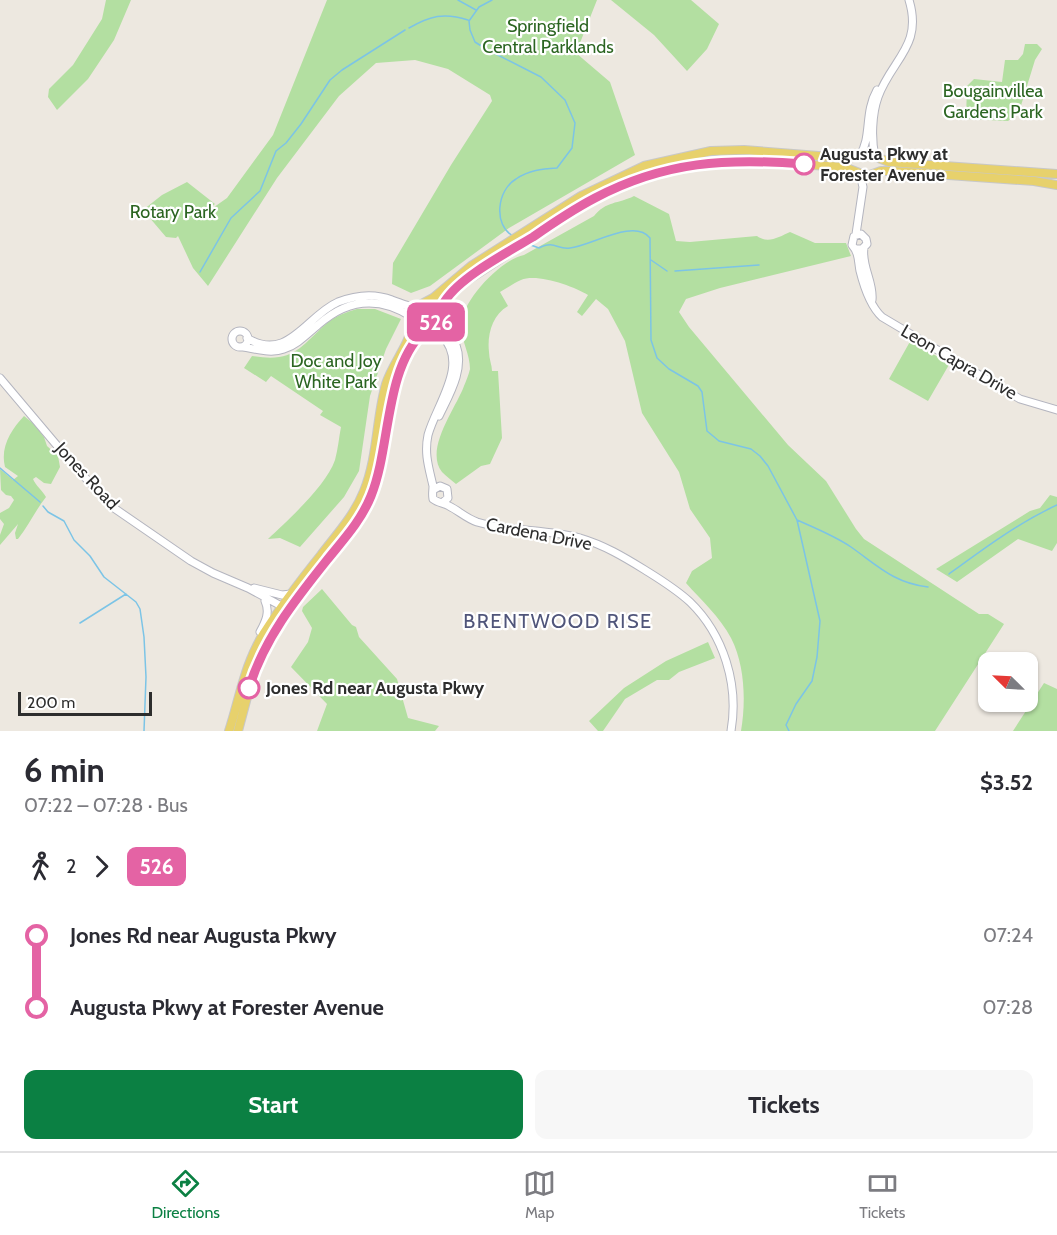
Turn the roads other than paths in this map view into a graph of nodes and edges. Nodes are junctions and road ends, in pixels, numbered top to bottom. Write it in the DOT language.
graph roads {
  1 [pos="909,0"];
  2 [pos="890,74"];
  3 [pos="859,156"];
  4 [pos="876,157"];
  5 [pos="859,173"];
  6 [pos="1057,174"];
  7 [pos="872,175"];
  8 [pos="1057,185"];
  9 [pos="552,220"];
  10 [pos="860,235"];
  11 [pos="860,249"];
  12 [pos="504,250"];
  13 [pos="420,305"];
  14 [pos="438,316"];
  15 [pos="412,319"];
  16 [pos="427,329"];
  17 [pos="247,338"];
  18 [pos="243,347"];
  19 [pos="0,378"];
  20 [pos="1057,410"];
  21 [pos="436,488"];
  22 [pos="445,501"];
  23 [pos="219,576"];
  24 [pos="248,588"];
  25 [pos="291,594"];
  26 [pos="265,601"];
  27 [pos="283,609"];
  28 [pos="254,651"];
  29 [pos="229,731"];
  30 [pos="237,731"];
  31 [pos="731,731"];
  1 -- 2 [label="street"];
  2 -- 3 [label="street"];
  2 -- 4 [label="street"];
  3 -- 4 [label="main road"];
  3 -- 5 [label="main road"];
  3 -- 9 [label="main road"];
  4 -- 6 [label="main road"];
  4 -- 7 [label="main road"];
  5 -- 7 [label="main road"];
  5 -- 9 [label="main road"];
  5 -- 10 [label="street"];
  7 -- 8 [label="main road"];
  7 -- 10 [label="street"];
  9 -- 12 [label="main road"];
  10 -- 11 [label="street"];
  10 -- 11 [label="street"];
  11 -- 20 [label="street, Leon Capra Drive"];
  12 -- 13 [label="main road"];
  12 -- 14 [label="main road"];
  13 -- 14 [label="main road"];
  13 -- 15 [label="main road"];
  13 -- 17 [label="street"];
  14 -- 16 [label="main road"];
  14 -- 21 [label="street"];
  15 -- 16 [label="main road"];
  15 -- 18 [label="street"];
  15 -- 25 [label="main road"];
  16 -- 21 [label="street"];
  16 -- 27 [label="main road"];
  17 -- 18 [label="street"];
  17 -- 18 [label="street"];
  19 -- 23 [label="street, Jones Road"];
  21 -- 22 [label="street"];
  21 -- 22 [label="street"];
  22 -- 31 [label="street, Cardena Drive"];
  23 -- 24 [label="street, Jones Road"];
  23 -- 26 [label="street, Jones Road"];
  24 -- 25 [label="street"];
  24 -- 27 [label="street, Jones Road"];
  25 -- 27 [label="main road"];
  26 -- 27 [label="street, Jones Road"];
  26 -- 28 [label="street"];
  27 -- 28 [label="main road"];
  27 -- 30 [label="main road"];
  28 -- 29 [label="main road"];
}
